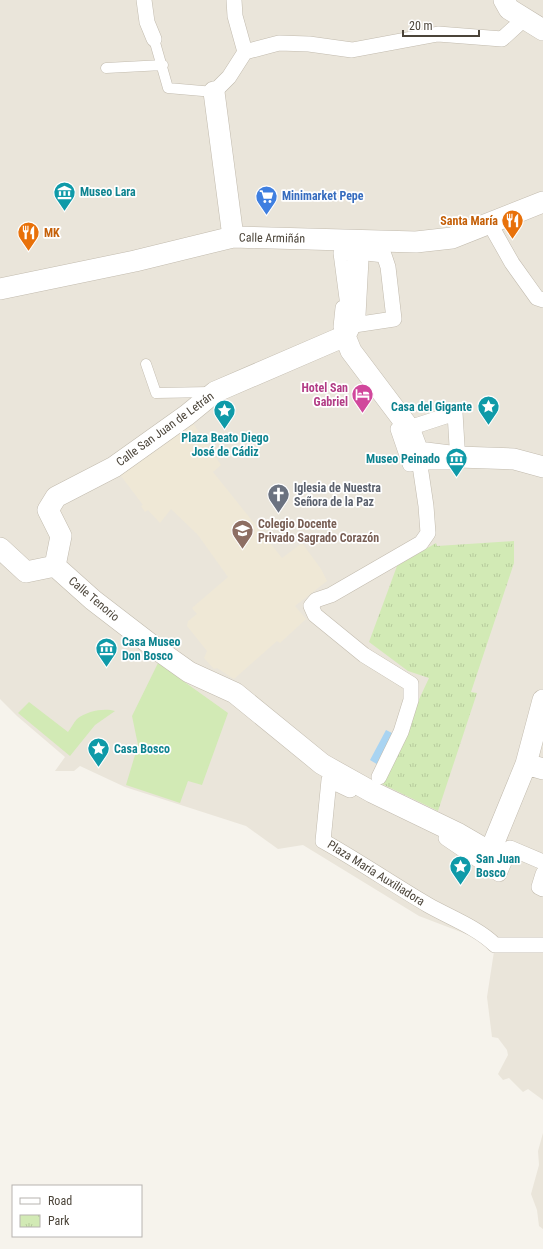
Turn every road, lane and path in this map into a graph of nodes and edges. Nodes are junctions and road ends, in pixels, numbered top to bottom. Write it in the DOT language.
graph roads {
  1 [pos="144,0"];
  2 [pos="234,0"];
  3 [pos="504,0"];
  4 [pos="524,19"];
  5 [pos="543,30"];
  6 [pos="154,39"];
  7 [pos="245,52"];
  8 [pos="163,65"];
  9 [pos="106,68"];
  10 [pos="214,92"];
  11 [pos="543,202"];
  12 [pos="490,224"];
  13 [pos="233,237"];
  14 [pos="359,246"];
  15 [pos="0,289"];
  16 [pos="543,300"];
  17 [pos="347,330"];
  18 [pos="146,364"];
  19 [pos="215,392"];
  20 [pos="409,428"];
  21 [pos="419,457"];
  22 [pos="458,457"];
  23 [pos="543,466"];
  24 [pos="0,548"];
  25 [pos="55,566"];
  26 [pos="543,700"];
  27 [pos="534,766"];
  28 [pos="379,778"];
  29 [pos="543,862"];
  30 [pos="543,874"];
  31 [pos="543,890"];
  32 [pos="543,945"];
  1 -- 6 [label="street"];
  2 -- 7 [label="street"];
  3 -- 4 [label="street"];
  4 -- 5 [label="street"];
  4 -- 7 [label="street"];
  6 -- 8 [label="lane"];
  7 -- 10 [label="street"];
  8 -- 9 [label="lane"];
  8 -- 10 [label="lane"];
  10 -- 13 [label="street"];
  11 -- 12 [label="street, Calle Armiñán"];
  12 -- 14 [label="street, Calle Armiñán"];
  12 -- 16 [label="street"];
  13 -- 14 [label="street, Calle Armiñán"];
  13 -- 15 [label="street, Calle Armiñán"];
  14 -- 17 [label="street"];
  14 -- 17 [label="street"];
  17 -- 19 [label="street, Calle San Juan de Letrán"];
  17 -- 20 [label="street"];
  18 -- 19 [label="lane"];
  19 -- 25 [label="street, Calle San Juan de Letrán"];
  20 -- 21 [label="street"];
  20 -- 22 [label="street"];
  21 -- 22 [label="street"];
  21 -- 28 [label="street"];
  22 -- 23 [label="street"];
  24 -- 25 [label="street"];
  25 -- 27 [label="street, Calle Tenorio"];
  26 -- 27 [label="street"];
  29 -- 32 [label="street, Plaza María Auxiliadora"];
  30 -- 31 [label="street"];
}
